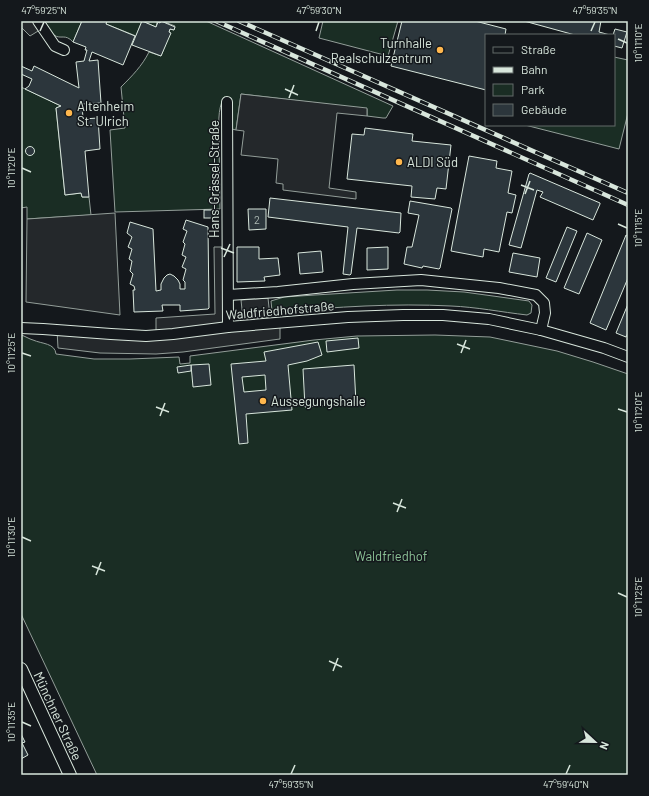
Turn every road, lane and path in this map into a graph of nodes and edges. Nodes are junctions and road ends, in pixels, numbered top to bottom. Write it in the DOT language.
graph roads {
  1 [pos="38,21"];
  2 [pos="64,50"];
  3 [pos="227,102"];
  4 [pos="228,295"];
  5 [pos="228,327"];
  6 [pos="21,328"];
  7 [pos="541,330"];
  8 [pos="628,357"];
  9 [pos="21,669"];
  10 [pos="70,775"];
  1 -- 2 [label="street"];
  3 -- 4 [label="street, Hans-Grässel-Straße"];
  4 -- 5 [label="street, Hans-Grässel-Straße"];
  4 -- 7 [label="street, Waldfriedhofstraße"];
  5 -- 6 [label="street, Waldfriedhofstraße"];
  5 -- 7 [label="street, Waldfriedhofstraße"];
  7 -- 8 [label="street, Waldfriedhofstraße"];
  9 -- 10 [label="street, Münchner Straße"];
}
